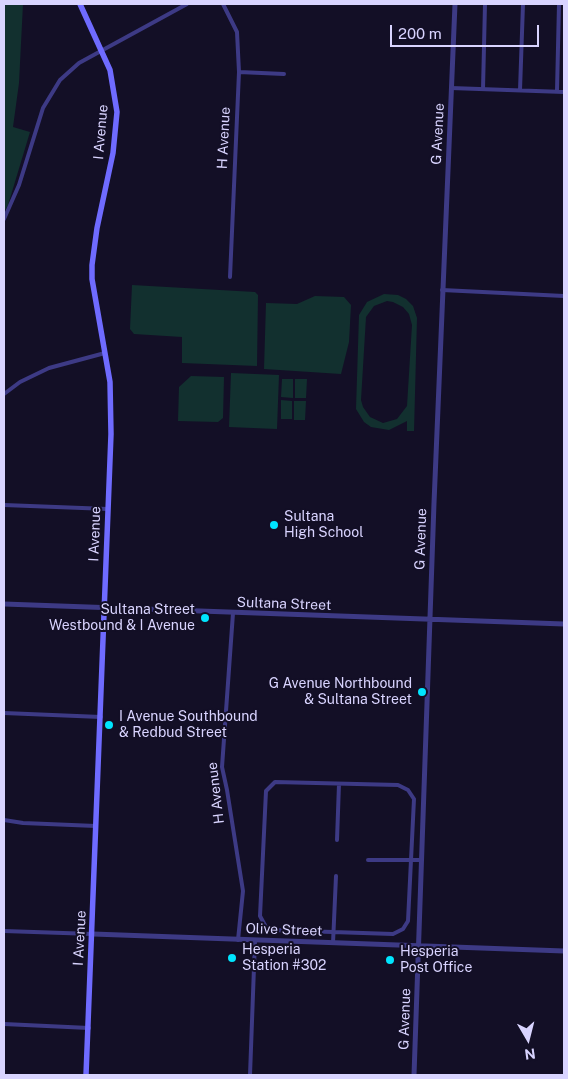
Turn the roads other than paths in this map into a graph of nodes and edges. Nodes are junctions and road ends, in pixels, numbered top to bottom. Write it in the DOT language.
graph roads {
  1 [pos="80,4"];
  2 [pos="187,4"];
  3 [pos="223,4"];
  4 [pos="455,4"];
  5 [pos="485,4"];
  6 [pos="523,4"];
  7 [pos="559,4"];
  8 [pos="102,50"];
  9 [pos="239,72"];
  10 [pos="284,74"];
  11 [pos="451,88"];
  12 [pos="483,89"];
  13 [pos="520,90"];
  14 [pos="557,92"];
  15 [pos="564,92"];
  16 [pos="4,218"];
  17 [pos="230,276"];
  18 [pos="442,290"];
  19 [pos="564,296"];
  20 [pos="105,353"];
  21 [pos="4,394"];
  22 [pos="4,505"];
  23 [pos="108,509"];
  24 [pos="4,604"];
  25 [pos="105,608"];
  26 [pos="233,613"];
  27 [pos="430,621"];
  28 [pos="564,624"];
  29 [pos="4,713"];
  30 [pos="101,717"];
  31 [pos="339,784"];
  32 [pos="4,820"];
  33 [pos="97,826"];
  34 [pos="337,840"];
  35 [pos="368,860"];
  36 [pos="411,860"];
  37 [pos="422,860"];
  38 [pos="336,876"];
  39 [pos="4,931"];
  40 [pos="334,931"];
  41 [pos="93,934"];
  42 [pos="238,940"];
  43 [pos="254,940"];
  44 [pos="333,943"];
  45 [pos="419,946"];
  46 [pos="564,951"];
  47 [pos="4,1024"];
  48 [pos="89,1028"];
  49 [pos="86,1075"];
  50 [pos="250,1075"];
  51 [pos="414,1075"];
  1 -- 8 [label="main road, I Avenue"];
  2 -- 8 [label="street"];
  3 -- 9 [label="street, H Avenue"];
  4 -- 11 [label="street, G Avenue"];
  5 -- 12 [label="street"];
  6 -- 13 [label="street"];
  7 -- 14 [label="street"];
  8 -- 16 [label="street"];
  8 -- 20 [label="main road, I Avenue"];
  9 -- 10 [label="street"];
  9 -- 17 [label="street, H Avenue"];
  11 -- 12 [label="street"];
  11 -- 18 [label="street, G Avenue"];
  12 -- 13 [label="street"];
  13 -- 14 [label="street"];
  14 -- 15 [label="street"];
  18 -- 19 [label="street"];
  18 -- 27 [label="street, G Avenue"];
  20 -- 21 [label="street"];
  20 -- 23 [label="main road, I Avenue"];
  22 -- 23 [label="street"];
  23 -- 25 [label="main road, I Avenue"];
  24 -- 25 [label="street, Sultana Street"];
  25 -- 26 [label="street, Sultana Street"];
  25 -- 30 [label="main road, I Avenue"];
  26 -- 27 [label="street, Sultana Street"];
  26 -- 42 [label="street, H Avenue"];
  27 -- 28 [label="street, Sultana Street"];
  27 -- 37 [label="street, G Avenue"];
  29 -- 30 [label="street"];
  30 -- 33 [label="main road, I Avenue"];
  31 -- 34 [label="street"];
  31 -- 36 [label="street"];
  31 -- 40 [label="street"];
  32 -- 33 [label="street"];
  33 -- 41 [label="main road, I Avenue"];
  35 -- 36 [label="street"];
  36 -- 37 [label="street"];
  36 -- 40 [label="street"];
  37 -- 45 [label="street, G Avenue"];
  38 -- 40 [label="street"];
  39 -- 41 [label="street, Olive Street"];
  40 -- 44 [label="street"];
  41 -- 42 [label="street, Olive Street"];
  41 -- 48 [label="main road, I Avenue"];
  42 -- 43 [label="street, Olive Street"];
  43 -- 44 [label="street, Olive Street"];
  43 -- 50 [label="street"];
  44 -- 45 [label="street, Olive Street"];
  45 -- 46 [label="street, Olive Street"];
  45 -- 51 [label="street, G Avenue"];
  47 -- 48 [label="street"];
  48 -- 49 [label="main road, I Avenue"];
}
